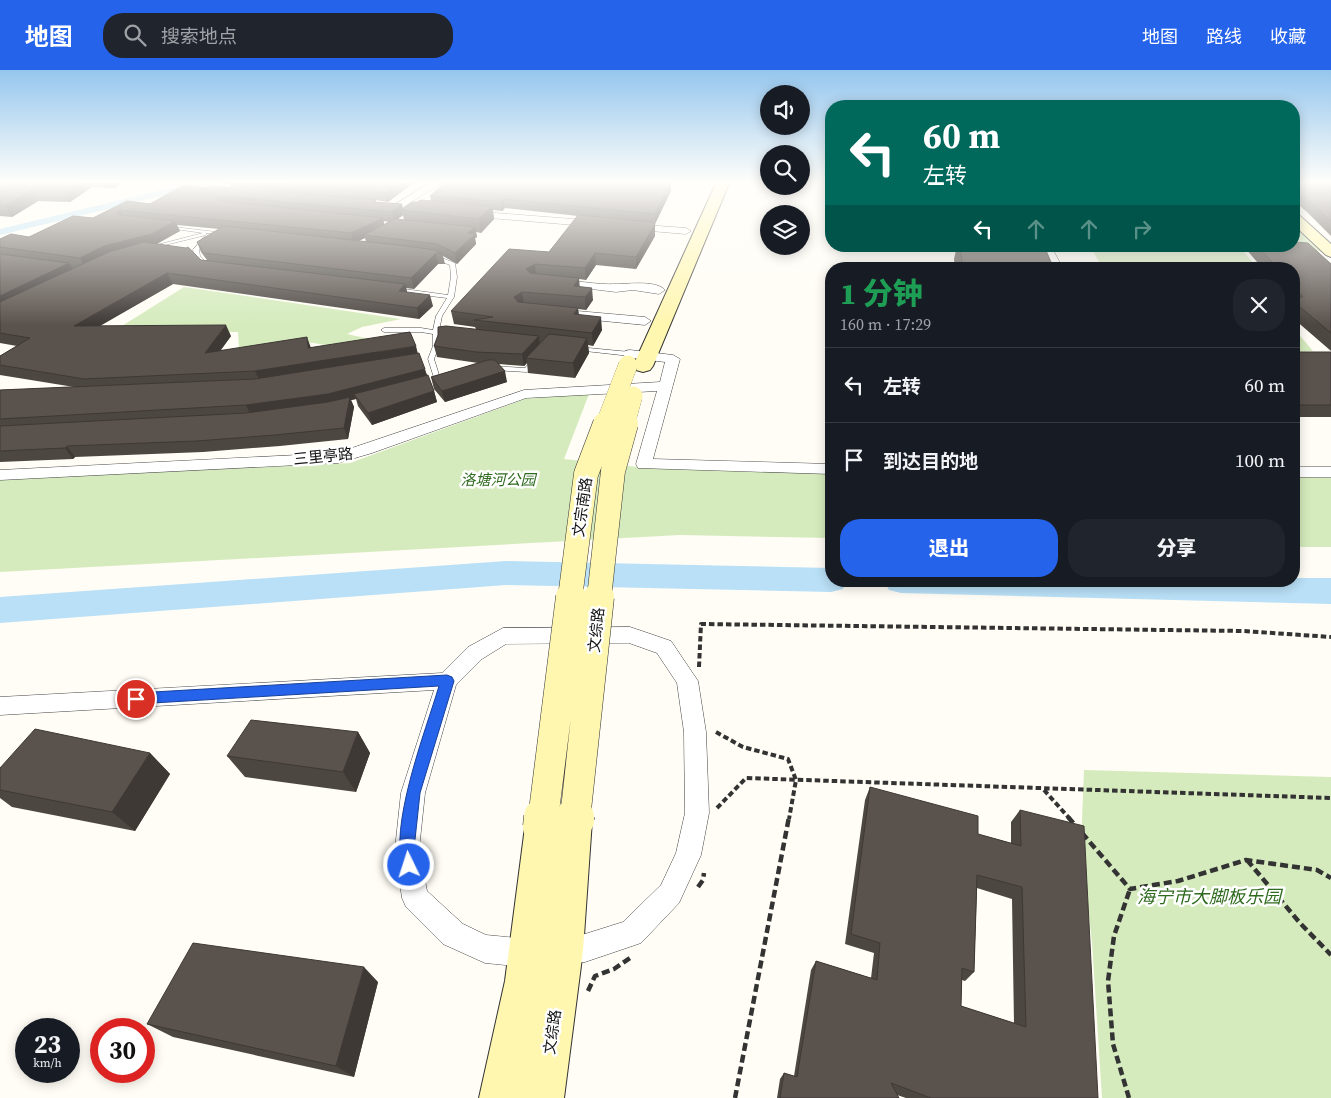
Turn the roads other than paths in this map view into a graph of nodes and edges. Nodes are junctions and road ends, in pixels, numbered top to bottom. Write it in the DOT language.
graph roads {
  1 [pos="183,229"];
  2 [pos="662,229"];
  3 [pos="701,229"];
  4 [pos="1306,229"];
  5 [pos="686,231"];
  6 [pos="211,232"];
  7 [pos="233,235"];
  8 [pos="140,251"];
  9 [pos="1331,252"];
  10 [pos="424,256"];
  11 [pos="206,266"];
  12 [pos="546,282"];
  13 [pos="392,290"];
  14 [pos="659,290"];
  15 [pos="450,297"];
  16 [pos="567,314"];
  17 [pos="645,321"];
  18 [pos="384,330"];
  19 [pos="436,332"];
  20 [pos="445,333"];
  21 [pos="574,349"];
  22 [pos="542,352"];
  23 [pos="431,359"];
  24 [pos="422,360"];
  25 [pos="637,360"];
  26 [pos="478,367"];
  27 [pos="446,378"];
  28 [pos="665,386"];
  29 [pos="825,469"];
  30 [pos="1300,472"];
  31 [pos="1331,472"];
  32 [pos="0,475"];
  33 [pos="447,681"];
  34 [pos="0,706"];
  35 [pos="559,824"];
  36 [pos="564,950"];
  37 [pos="527,953"];
  38 [pos="501,1098"];
  39 [pos="542,1098"];
  1 -- 6 [label="lane"];
  2 -- 5 [label="street"];
  3 -- 25 [label="main road"];
  4 -- 9 [label="main road"];
  5 -- 14 [label="main road, 文宗南路"];
  6 -- 7 [label="lane"];
  6 -- 8 [label="lane"];
  6 -- 11 [label="lane"];
  10 -- 15 [label="lane"];
  12 -- 14 [label="street"];
  13 -- 15 [label="lane"];
  14 -- 17 [label="main road, 文宗南路"];
  15 -- 19 [label="lane"];
  16 -- 17 [label="street"];
  17 -- 25 [label="main road, 文宗南路"];
  18 -- 19 [label="lane"];
  19 -- 20 [label="lane"];
  19 -- 23 [label="lane"];
  21 -- 25 [label="lane"];
  22 -- 26 [label="lane"];
  23 -- 24 [label="lane"];
  23 -- 27 [label="lane"];
  25 -- 28 [label="street"];
  25 -- 35 [label="main road, 文宗南路, bridge"];
  28 -- 29 [label="street"];
  28 -- 32 [label="street, 三里亭路"];
  30 -- 31 [label="street"];
  33 -- 34 [label="street"];
  33 -- 36 [label="street"];
  33 -- 37 [label="street"];
  35 -- 36 [label="main road, 文综路"];
  35 -- 37 [label="main road"];
  36 -- 37 [label="street"];
  36 -- 39 [label="main road, 文综路"];
  37 -- 38 [label="main road"];
}
